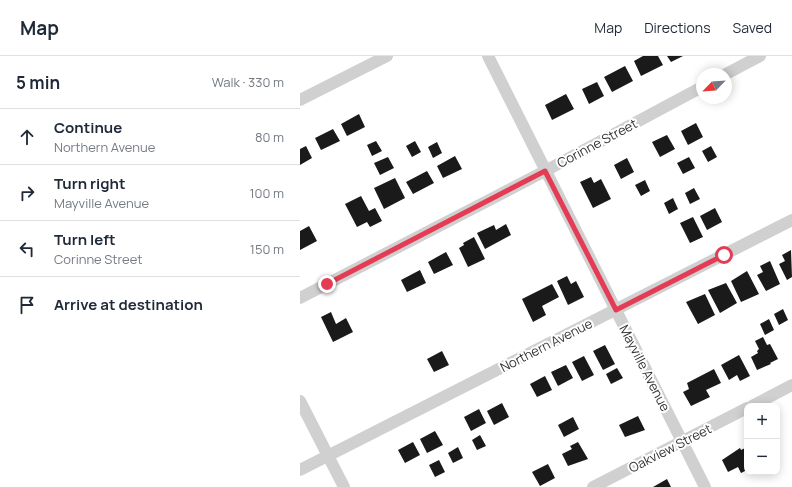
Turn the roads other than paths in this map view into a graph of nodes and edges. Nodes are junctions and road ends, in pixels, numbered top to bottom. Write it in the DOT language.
graph roads {
  1 [pos="387,56"];
  2 [pos="488,56"];
  3 [pos="760,56"];
  4 [pos="732,71"];
  5 [pos="696,90"];
  6 [pos="300,100"];
  7 [pos="545,171"];
  8 [pos="792,220"];
  9 [pos="300,298"];
  10 [pos="616,310"];
  11 [pos="792,385"];
  12 [pos="300,401"];
  13 [pos="758,403"];
  14 [pos="744,410"];
  15 [pos="682,442"];
  16 [pos="328,456"];
  17 [pos="300,470"];
  18 [pos="344,487"];
  19 [pos="593,487"];
  20 [pos="705,487"];
  1 -- 6 [label="street"];
  2 -- 7 [label="street, Mayville Avenue"];
  3 -- 4 [label="street"];
  5 -- 7 [label="street, Corinne Street"];
  7 -- 9 [label="street, Corinne Street"];
  7 -- 10 [label="street, Mayville Avenue"];
  8 -- 10 [label="street, Northern Avenue"];
  10 -- 15 [label="street, Mayville Avenue"];
  10 -- 16 [label="street, Northern Avenue"];
  11 -- 13 [label="street"];
  12 -- 16 [label="street"];
  14 -- 15 [label="street, Oakview Street"];
  15 -- 19 [label="street, Oakview Street"];
  15 -- 20 [label="street, Mayville Avenue"];
  16 -- 17 [label="street, Northern Avenue"];
  16 -- 18 [label="street"];
}
